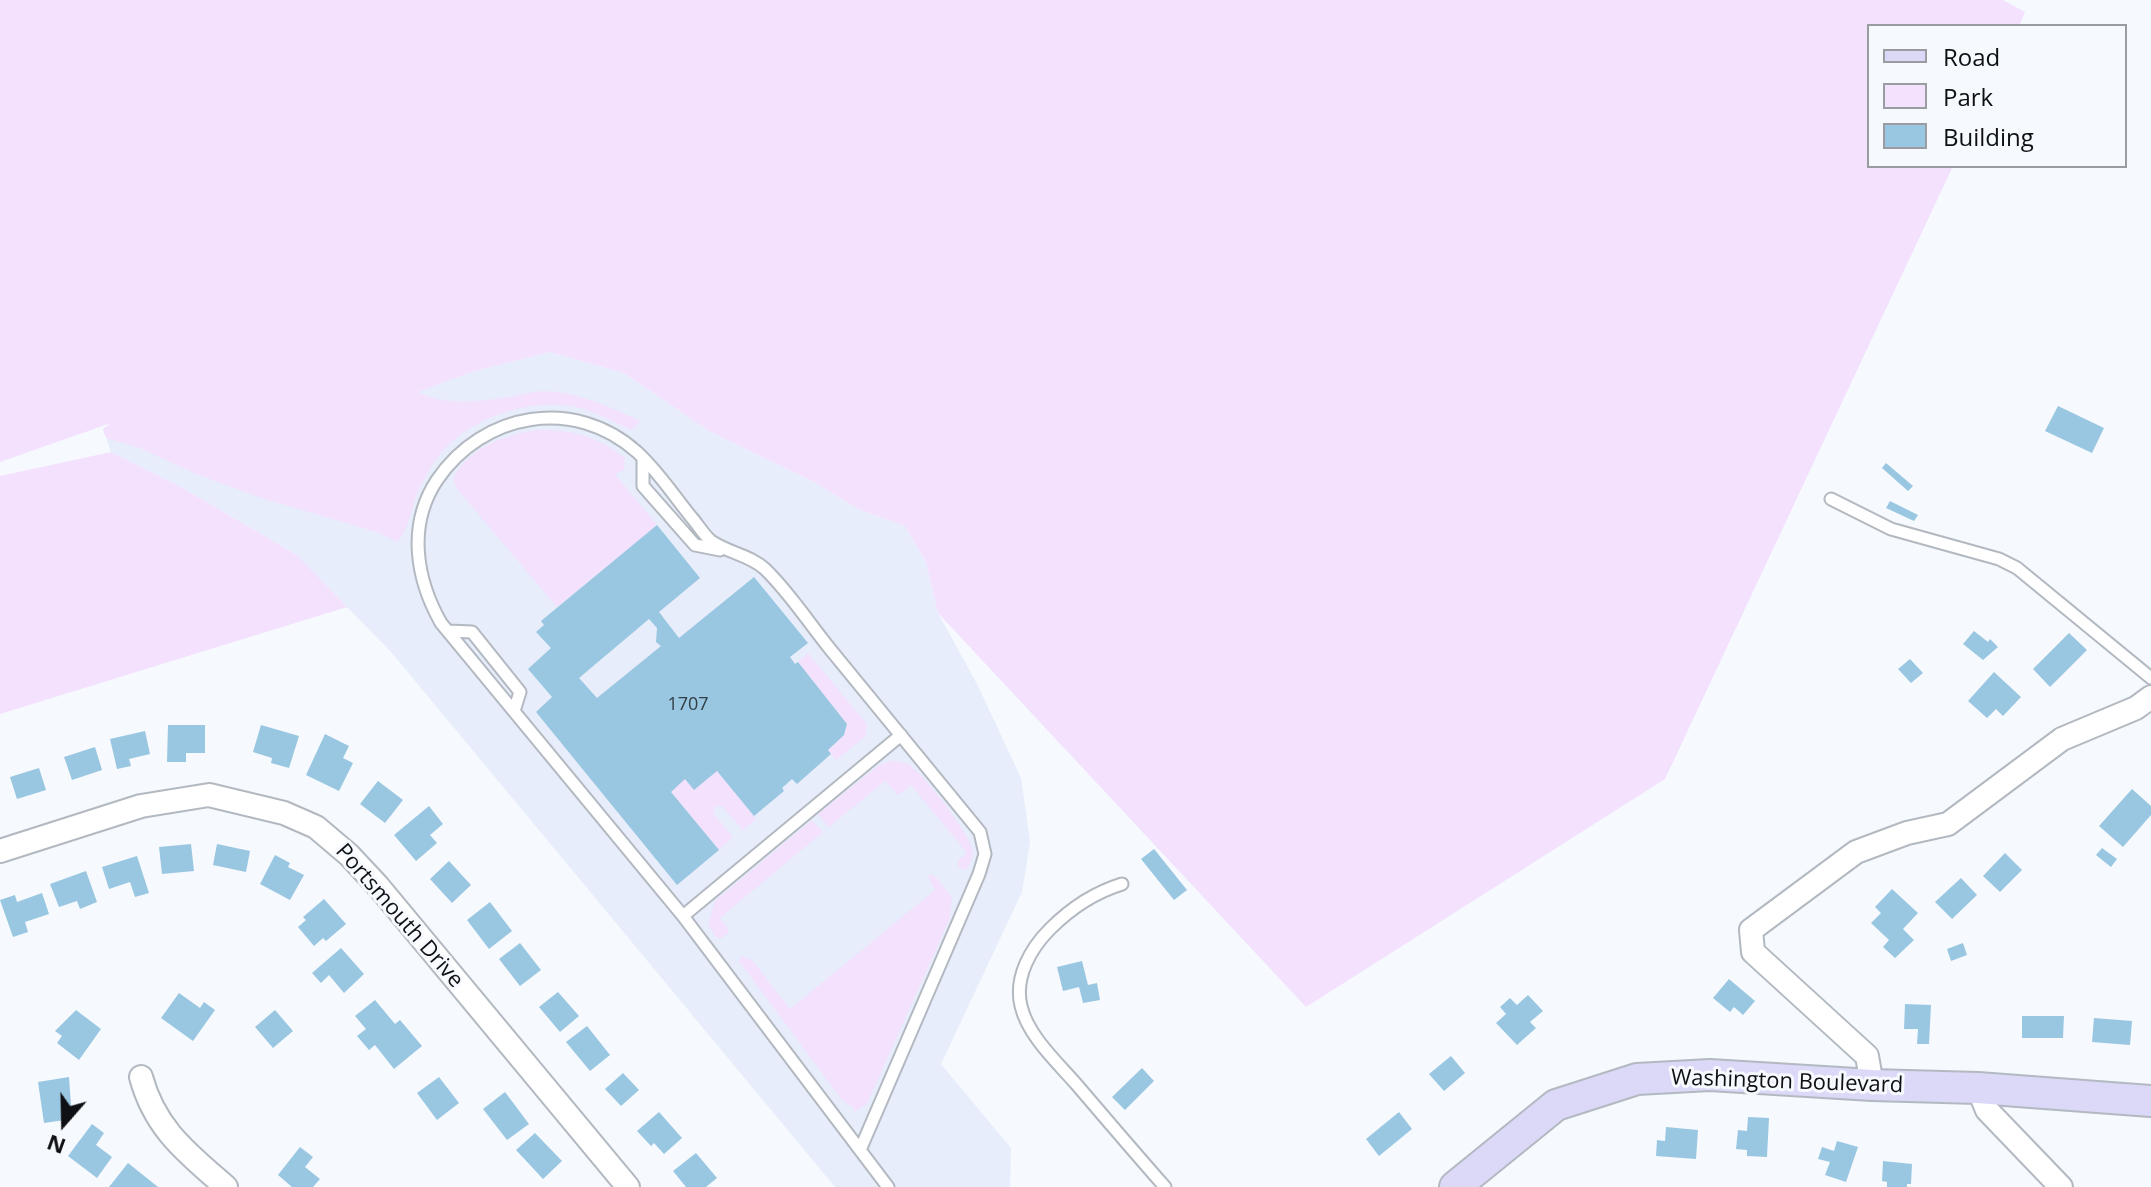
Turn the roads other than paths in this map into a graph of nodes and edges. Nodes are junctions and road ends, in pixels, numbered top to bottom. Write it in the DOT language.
graph roads {
  1 [pos="643,458"];
  2 [pos="1831,499"];
  3 [pos="744,555"];
  4 [pos="448,631"];
  5 [pos="2151,678"];
  6 [pos="2151,697"];
  7 [pos="514,711"];
  8 [pos="901,735"];
  9 [pos="0,851"];
  10 [pos="1122,884"];
  11 [pos="683,916"];
  12 [pos="141,1077"];
  13 [pos="1872,1085"];
  14 [pos="1978,1088"];
  15 [pos="2151,1101"];
  16 [pos="860,1150"];
  17 [pos="226,1187"];
  18 [pos="628,1187"];
  19 [pos="888,1187"];
  20 [pos="1165,1187"];
  21 [pos="1455,1187"];
  22 [pos="2061,1187"];
  1 -- 3 [label="lane"];
  1 -- 3 [label="lane"];
  1 -- 4 [label="lane"];
  2 -- 5 [label="lane"];
  3 -- 8 [label="lane"];
  4 -- 7 [label="lane"];
  4 -- 7 [label="lane"];
  6 -- 13 [label="street"];
  7 -- 11 [label="lane"];
  8 -- 11 [label="lane"];
  8 -- 16 [label="lane"];
  9 -- 18 [label="street, Portsmouth Drive"];
  10 -- 20 [label="lane"];
  11 -- 16 [label="lane"];
  12 -- 17 [label="street"];
  13 -- 14 [label="street, Washington Boulevard"];
  13 -- 21 [label="street, Washington Boulevard"];
  14 -- 15 [label="street, Washington Boulevard"];
  14 -- 22 [label="street"];
  16 -- 19 [label="lane"];
}
